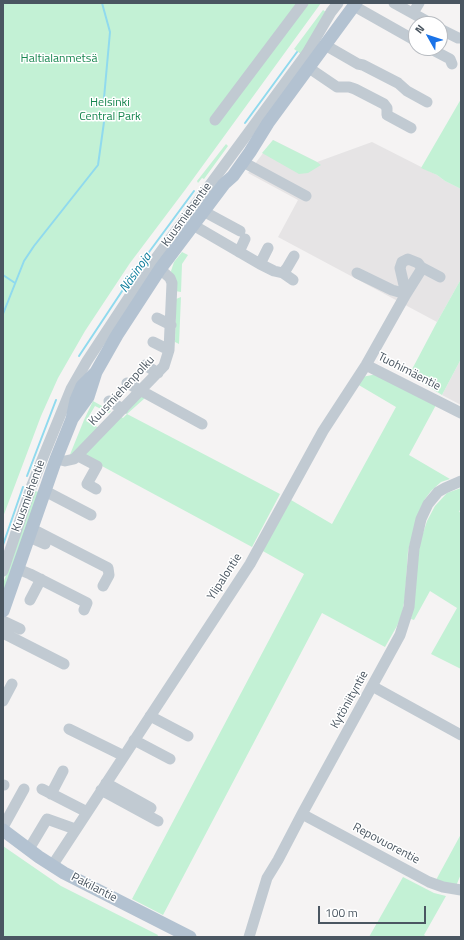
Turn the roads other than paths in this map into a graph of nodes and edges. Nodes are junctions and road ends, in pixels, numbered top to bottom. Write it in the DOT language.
graph roads {
  1 [pos="303,3"];
  2 [pos="394,3"];
  3 [pos="419,3"];
  4 [pos="335,4"];
  5 [pos="353,8"];
  6 [pos="413,14"];
  7 [pos="417,16"];
  8 [pos="448,32"];
  9 [pos="408,37"];
  10 [pos="461,38"];
  11 [pos="325,45"];
  12 [pos="444,56"];
  13 [pos="452,64"];
  14 [pos="309,68"];
  15 [pos="426,102"];
  16 [pos="215,120"];
  17 [pos="410,128"];
  18 [pos="243,162"];
  19 [pos="306,196"];
  20 [pos="203,211"];
  21 [pos="193,225"];
  22 [pos="268,248"];
  23 [pos="239,252"];
  24 [pos="294,256"];
  25 [pos="260,264"];
  26 [pos="421,266"];
  27 [pos="160,269"];
  28 [pos="283,273"];
  29 [pos="357,273"];
  30 [pos="440,277"];
  31 [pos="293,280"];
  32 [pos="406,294"];
  33 [pos="156,318"];
  34 [pos="171,325"];
  35 [pos="153,342"];
  36 [pos="169,350"];
  37 [pos="144,365"];
  38 [pos="366,365"];
  39 [pos="158,372"];
  40 [pos="127,383"];
  41 [pos="141,391"];
  42 [pos="109,401"];
  43 [pos="123,409"];
  44 [pos="461,413"];
  45 [pos="202,424"];
  46 [pos="78,456"];
  47 [pos="56,460"];
  48 [pos="461,481"];
  49 [pos="96,489"];
  50 [pos="45,492"];
  51 [pos="91,515"];
  52 [pos="31,533"];
  53 [pos="45,544"];
  54 [pos="18,569"];
  55 [pos="3,571"];
  56 [pos="40,579"];
  57 [pos="103,586"];
  58 [pos="30,600"];
  59 [pos="84,610"];
  60 [pos="3,611"];
  61 [pos="3,621"];
  62 [pos="20,630"];
  63 [pos="3,633"];
  64 [pos="64,664"];
  65 [pos="12,684"];
  66 [pos="372,686"];
  67 [pos="3,701"];
  68 [pos="150,716"];
  69 [pos="69,729"];
  70 [pos="461,735"];
  71 [pos="188,736"];
  72 [pos="134,740"];
  73 [pos="124,756"];
  74 [pos="170,759"];
  75 [pos="64,771"];
  76 [pos="104,786"];
  77 [pos="24,789"];
  78 [pos="151,808"];
  79 [pos="86,812"];
  80 [pos="302,814"];
  81 [pos="158,821"];
  82 [pos="3,826"];
  83 [pos="76,829"];
  84 [pos="3,830"];
  85 [pos="29,849"];
  86 [pos="52,866"];
  87 [pos="461,890"];
  88 [pos="247,933"];
  89 [pos="190,937"];
  1 -- 16 [label="street"];
  2 -- 6 [label="street"];
  3 -- 6 [label="street"];
  4 -- 5 [label="street"];
  4 -- 55 [label="street, Kuusmiehentie"];
  5 -- 9 [label="street"];
  5 -- 11 [label="main road, Kuusmiehentie"];
  6 -- 7 [label="street"];
  8 -- 10 [label="street"];
  11 -- 14 [label="main road, Kuusmiehentie"];
  11 -- 15 [label="street"];
  12 -- 13 [label="street"];
  14 -- 17 [label="street"];
  14 -- 18 [label="main road, Kuusmiehentie"];
  18 -- 19 [label="street"];
  18 -- 20 [label="main road, Kuusmiehentie"];
  20 -- 21 [label="main road, Kuusmiehentie"];
  20 -- 23 [label="street"];
  21 -- 23 [label="street"];
  21 -- 27 [label="main road, Kuusmiehentie"];
  22 -- 25 [label="street"];
  23 -- 25 [label="street"];
  24 -- 28 [label="street"];
  25 -- 28 [label="street"];
  26 -- 30 [label="street"];
  26 -- 32 [label="street, Ylipalontie"];
  26 -- 32 [label="street"];
  27 -- 34 [label="street, Kuusmiehenpolku"];
  27 -- 47 [label="main road, Kuusmiehentie"];
  28 -- 31 [label="street"];
  29 -- 32 [label="street"];
  32 -- 38 [label="street, Ylipalontie"];
  33 -- 34 [label="street"];
  34 -- 36 [label="street, Kuusmiehenpolku"];
  35 -- 36 [label="street"];
  36 -- 39 [label="street, Kuusmiehenpolku"];
  37 -- 39 [label="street"];
  38 -- 44 [label="street, Tuohimäentie"];
  38 -- 68 [label="street, Ylipalontie"];
  39 -- 41 [label="street, Kuusmiehenpolku"];
  40 -- 41 [label="street"];
  41 -- 43 [label="street, Kuusmiehenpolku"];
  41 -- 45 [label="street"];
  42 -- 43 [label="street"];
  43 -- 46 [label="street, Kuusmiehenpolku"];
  46 -- 47 [label="street"];
  46 -- 49 [label="street"];
  47 -- 50 [label="main road, Kuusmiehentie"];
  48 -- 66 [label="street, Kytöniityntie"];
  50 -- 51 [label="street"];
  50 -- 52 [label="main road, Kuusmiehentie"];
  52 -- 53 [label="street"];
  52 -- 54 [label="main road, Kuusmiehentie"];
  52 -- 57 [label="street"];
  54 -- 56 [label="street"];
  54 -- 60 [label="main road, Kuusmiehentie"];
  56 -- 58 [label="street"];
  56 -- 59 [label="street"];
  61 -- 62 [label="street"];
  63 -- 64 [label="street"];
  65 -- 67 [label="street"];
  66 -- 70 [label="street"];
  66 -- 80 [label="street, Kytöniityntie"];
  68 -- 71 [label="street"];
  68 -- 72 [label="street, Ylipalontie"];
  69 -- 73 [label="street"];
  72 -- 73 [label="street, Ylipalontie"];
  72 -- 74 [label="street"];
  73 -- 76 [label="street, Ylipalontie"];
  75 -- 79 [label="street"];
  76 -- 78 [label="street"];
  76 -- 79 [label="street, Ylipalontie"];
  76 -- 81 [label="street"];
  77 -- 82 [label="street"];
  79 -- 83 [label="street, Ylipalontie"];
  80 -- 87 [label="street, Repovuorentie"];
  80 -- 88 [label="street, Kytöniityntie"];
  83 -- 85 [label="street"];
  83 -- 86 [label="street, Ylipalontie"];
  84 -- 85 [label="main road, Pakilantie"];
  85 -- 86 [label="main road, Pakilantie"];
  86 -- 89 [label="main road, Pakilantie"];
}
